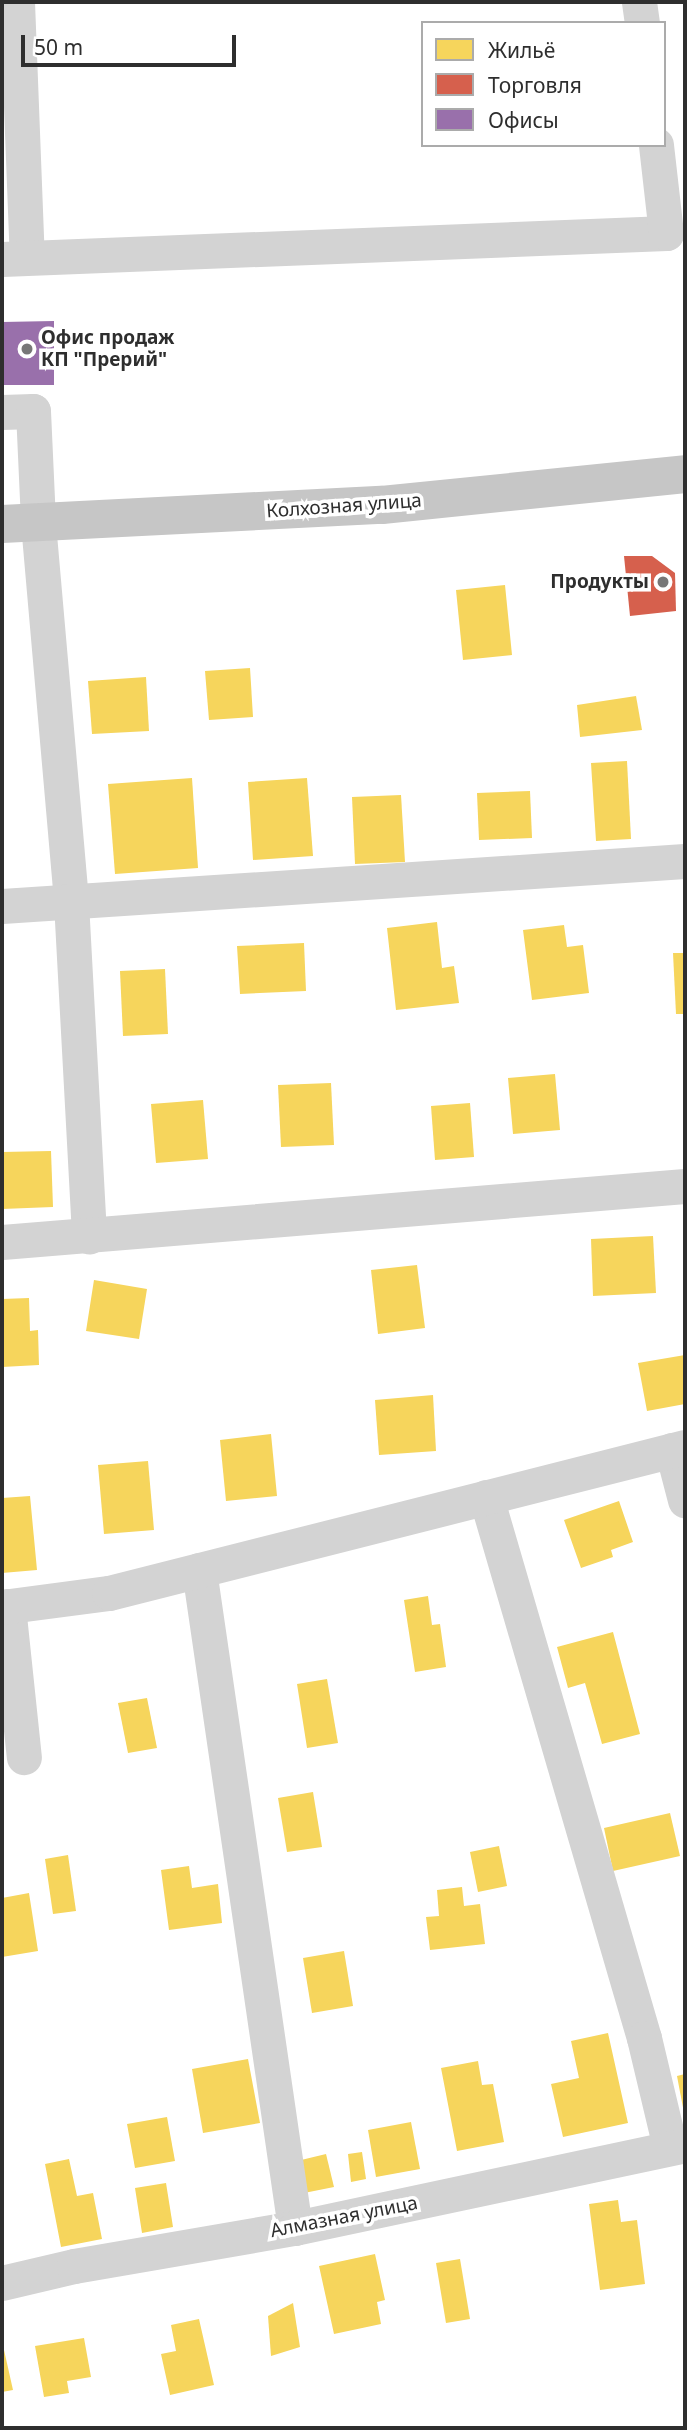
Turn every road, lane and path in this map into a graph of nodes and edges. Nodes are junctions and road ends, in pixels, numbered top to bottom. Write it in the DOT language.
graph roads {
  1 [pos="17,2"];
  2 [pos="639,2"];
  3 [pos="642,21"];
  4 [pos="656,147"];
  5 [pos="15,258"];
  6 [pos="2,412"];
  7 [pos="685,474"];
  8 [pos="20,524"];
  9 [pos="685,861"];
  10 [pos="71,902"];
  11 [pos="2,906"];
  12 [pos="685,1186"];
  13 [pos="89,1237"];
  14 [pos="2,1242"];
  15 [pos="678,1449"];
  16 [pos="486,1497"];
  17 [pos="685,1500"];
  18 [pos="199,1570"];
  19 [pos="5,1606"];
  20 [pos="24,1757"];
  21 [pos="678,2146"];
  22 [pos="295,2228"];
  23 [pos="2,2283"];
  1 -- 5 [label="street"];
  2 -- 3 [label="street"];
  4 -- 5 [label="street"];
  6 -- 8 [label="street"];
  7 -- 8 [label="main road, Колхозная улица"];
  8 -- 10 [label="street"];
  9 -- 10 [label="street"];
  10 -- 11 [label="street"];
  10 -- 13 [label="street"];
  12 -- 13 [label="street"];
  13 -- 14 [label="street"];
  15 -- 16 [label="street"];
  15 -- 17 [label="street"];
  16 -- 18 [label="street"];
  16 -- 21 [label="street"];
  18 -- 19 [label="street"];
  18 -- 22 [label="street"];
  19 -- 20 [label="street"];
  21 -- 22 [label="street, Алмазная улица"];
  22 -- 23 [label="street, Алмазная улица"];
}
